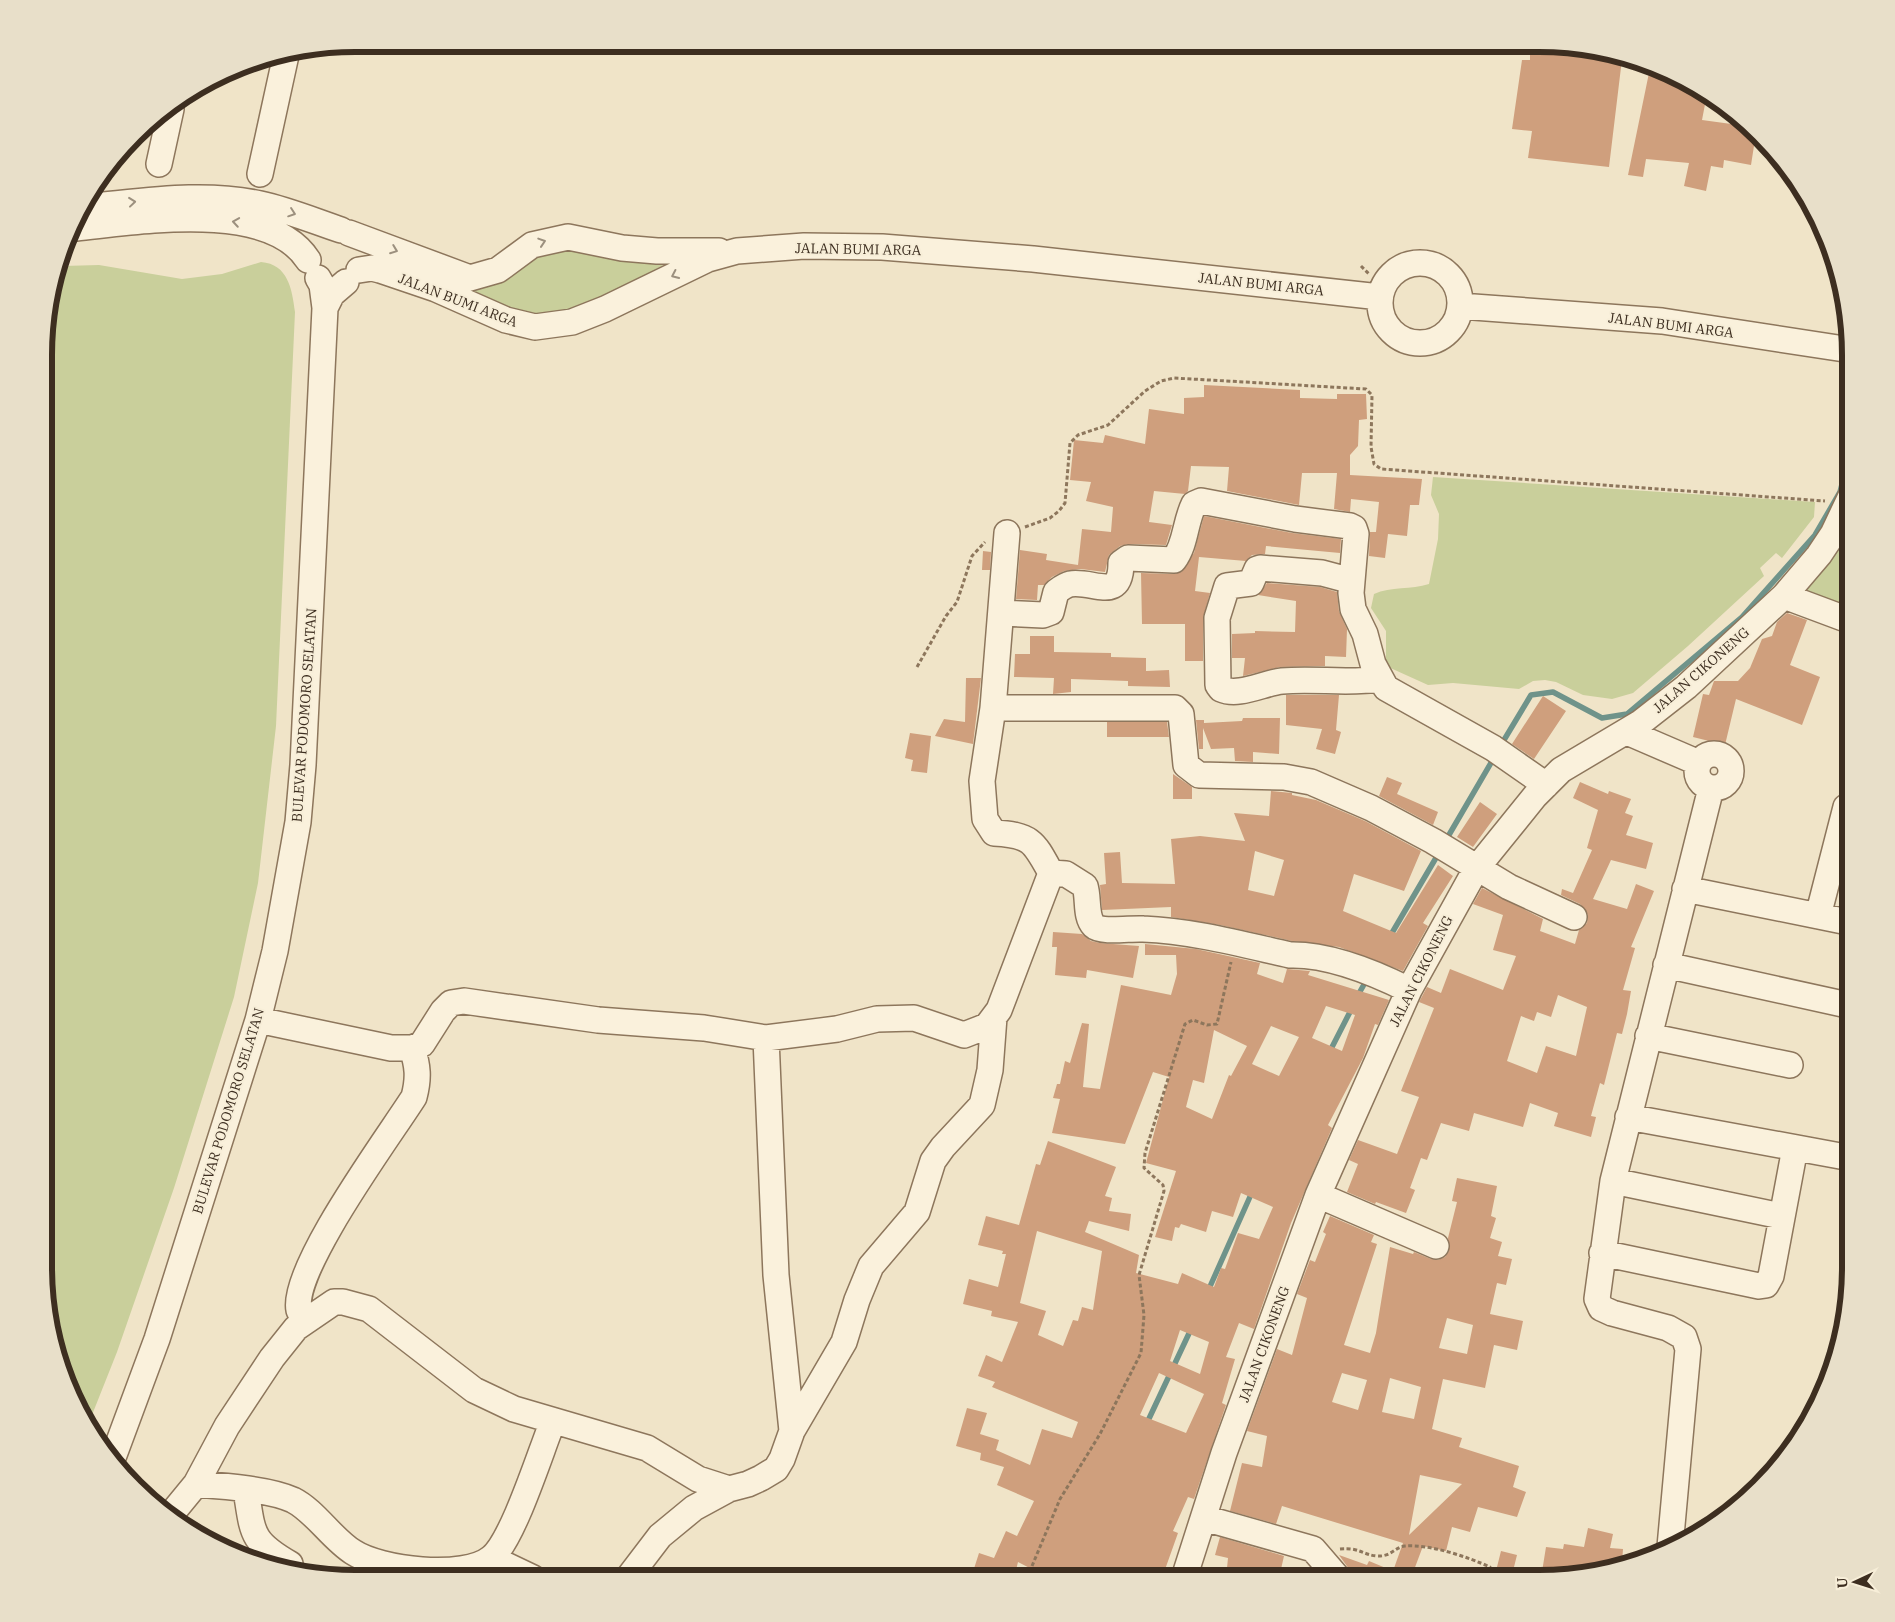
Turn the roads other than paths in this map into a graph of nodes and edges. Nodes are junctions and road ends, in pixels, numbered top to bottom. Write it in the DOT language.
graph roads {
  1 [pos="285,61"];
  2 [pos="169,116"];
  3 [pos="159,164"];
  4 [pos="260,174"];
  5 [pos="92,206"];
  6 [pos="82,228"];
  7 [pos="345,231"];
  8 [pos="737,251"];
  9 [pos="313,269"];
  10 [pos="353,276"];
  11 [pos="1380,298"];
  12 [pos="1460,306"];
  13 [pos="325,308"];
  14 [pos="1842,349"];
  15 [pos="1842,515"];
  16 [pos="1007,532"];
  17 [pos="1352,581"];
  18 [pos="1784,596"];
  19 [pos="1002,612"];
  20 [pos="1842,618"];
  21 [pos="1380,679"];
  22 [pos="993,708"];
  23 [pos="1627,732"];
  24 [pos="1546,785"];
  25 [pos="1842,823"];
  26 [pos="1476,868"];
  27 [pos="1051,873"];
  28 [pos="1685,889"];
  29 [pos="1818,916"];
  30 [pos="1574,917"];
  31 [pos="1842,921"];
  32 [pos="1666,965"];
  33 [pos="1328,969"];
  34 [pos="1363,969"];
  35 [pos="1409,990"];
  36 [pos="1842,1004"];
  37 [pos="994,1017"];
  38 [pos="258,1020"];
  39 [pos="1648,1036"];
  40 [pos="766,1038"];
  41 [pos="412,1048"];
  42 [pos="1790,1065"];
  43 [pos="1628,1117"];
  44 [pos="1795,1148"];
  45 [pos="1842,1156"];
  46 [pos="1613,1181"];
  47 [pos="1318,1195"];
  48 [pos="1781,1216"];
  49 [pos="1436,1246"];
  50 [pos="1602,1253"];
  51 [pos="305,1320"];
  52 [pos="553,1420"];
  53 [pos="792,1430"];
  54 [pos="115,1451"];
  55 [pos="196,1484"];
  56 [pos="730,1489"];
  57 [pos="246,1490"];
  58 [pos="175,1510"];
  59 [pos="1204,1518"];
  60 [pos="1671,1539"];
  61 [pos="491,1558"];
  62 [pos="285,1561"];
  63 [pos="516,1570"];
  64 [pos="634,1570"];
  65 [pos="1187,1570"];
  66 [pos="1332,1570"];
  1 -- 4 [label="street"];
  2 -- 3 [label="street"];
  5 -- 7 [label="street, JALAN BUMI ARGA, one-way"];
  9 -- 6 [label="street, one-way"];
  7 -- 8 [label="street, JALAN BUMI ARGA, one-way"];
  7 -- 9 [label="street"];
  7 -- 10 [label="street"];
  8 -- 10 [label="street, JALAN BUMI ARGA, one-way"];
  8 -- 11 [label="street, JALAN BUMI ARGA"];
  9 -- 10 [label="street"];
  9 -- 13 [label="street, BULEVAR PODOMORO SELATAN"];
  10 -- 13 [label="street"];
  11 -- 12 [label="street"];
  11 -- 12 [label="street"];
  12 -- 14 [label="street, JALAN BUMI ARGA"];
  13 -- 38 [label="street, BULEVAR PODOMORO SELATAN"];
  15 -- 18 [label="street, JALAN CIKONENG"];
  16 -- 19 [label="street"];
  17 -- 19 [label="street"];
  17 -- 21 [label="street"];
  17 -- 21 [label="street"];
  18 -- 20 [label="street"];
  18 -- 23 [label="street, JALAN CIKONENG"];
  19 -- 22 [label="street"];
  21 -- 24 [label="street"];
  22 -- 26 [label="street"];
  22 -- 27 [label="street"];
  23 -- 24 [label="street, JALAN CIKONENG"];
  23 -- 28 [label="street"];
  24 -- 26 [label="street, JALAN CIKONENG"];
  25 -- 29 [label="street"];
  26 -- 30 [label="street"];
  26 -- 35 [label="street, JALAN CIKONENG"];
  27 -- 34 [label="street"];
  27 -- 37 [label="street"];
  28 -- 29 [label="street"];
  28 -- 32 [label="street"];
  29 -- 31 [label="street"];
  32 -- 36 [label="street"];
  32 -- 39 [label="street"];
  33 -- 34 [label="street"];
  34 -- 35 [label="street"];
  35 -- 47 [label="street, JALAN CIKONENG"];
  37 -- 40 [label="street"];
  37 -- 53 [label="street"];
  38 -- 41 [label="street"];
  38 -- 54 [label="street, BULEVAR PODOMORO SELATAN"];
  39 -- 42 [label="street"];
  39 -- 43 [label="street"];
  40 -- 41 [label="street"];
  40 -- 53 [label="street"];
  41 -- 51 [label="street"];
  43 -- 44 [label="street"];
  43 -- 46 [label="street"];
  44 -- 45 [label="street"];
  44 -- 48 [label="street"];
  46 -- 48 [label="street"];
  46 -- 50 [label="street"];
  47 -- 49 [label="street"];
  47 -- 59 [label="street, JALAN CIKONENG"];
  48 -- 50 [label="street"];
  50 -- 60 [label="street"];
  51 -- 52 [label="street"];
  51 -- 55 [label="street"];
  52 -- 56 [label="street"];
  52 -- 61 [label="street"];
  53 -- 56 [label="street"];
  55 -- 57 [label="street"];
  55 -- 58 [label="street"];
  56 -- 64 [label="street"];
  57 -- 61 [label="street"];
  57 -- 62 [label="street"];
  59 -- 65 [label="street, JALAN CIKONENG"];
  59 -- 66 [label="street"];
  61 -- 63 [label="street"];
}
